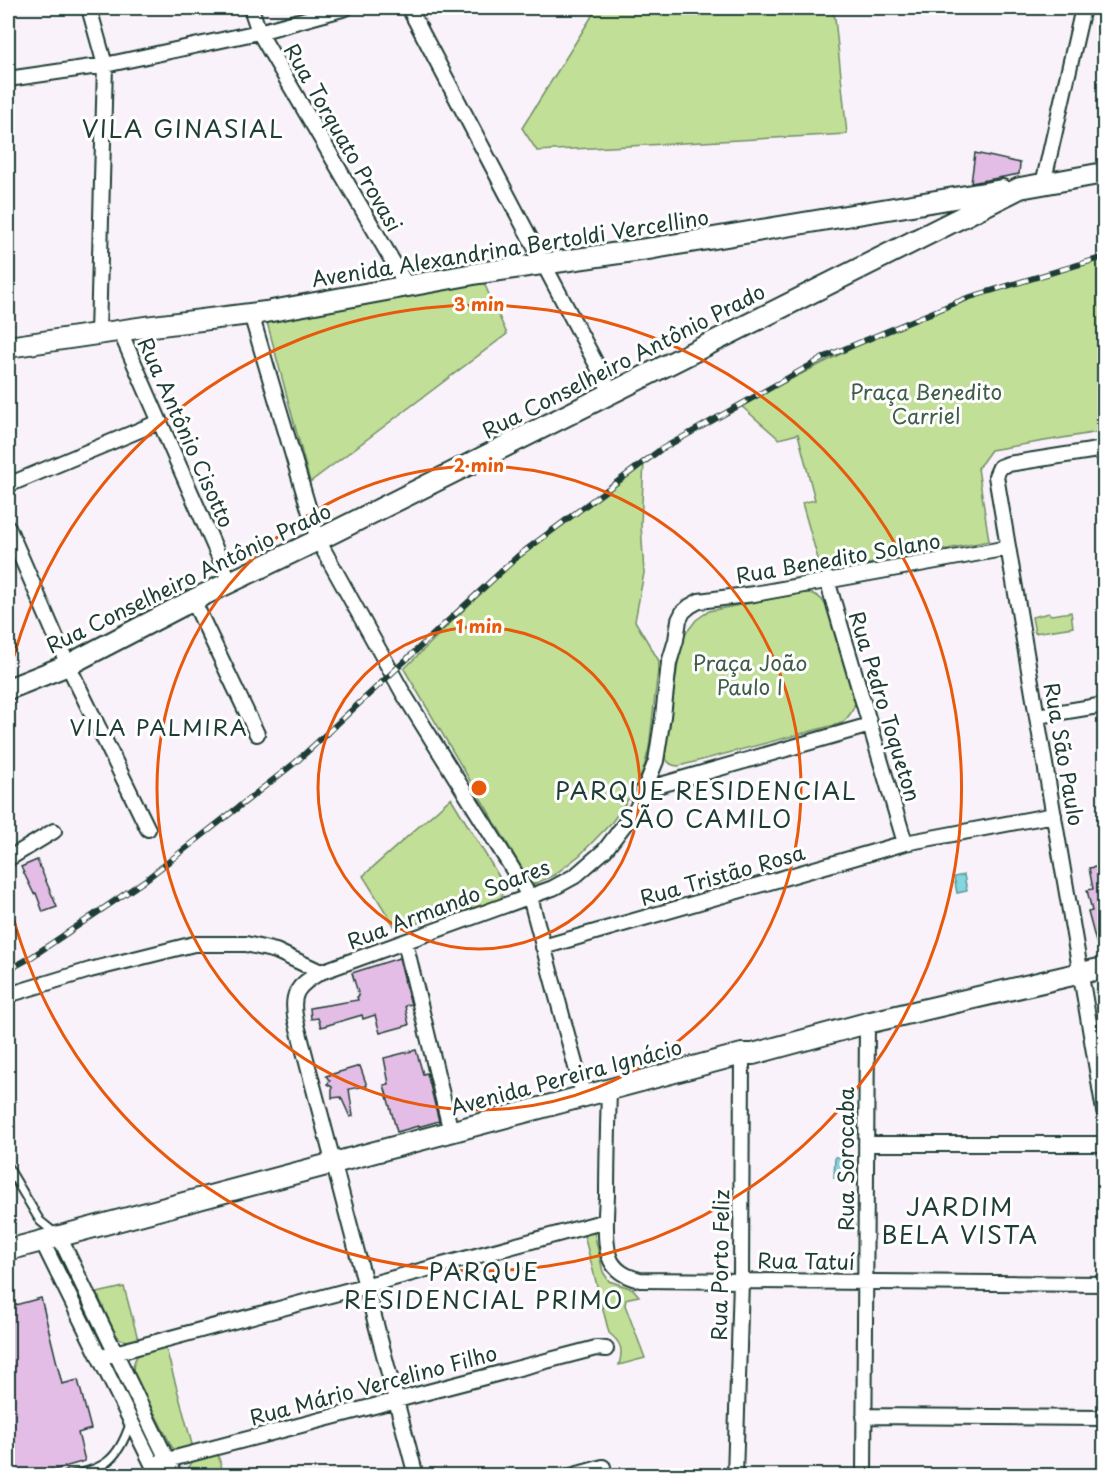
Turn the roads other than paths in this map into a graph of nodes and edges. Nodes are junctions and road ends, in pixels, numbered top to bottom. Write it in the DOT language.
graph roads {
  1 [pos="89,8"];
  2 [pos="251,8"];
  3 [pos="346,8"];
  4 [pos="409,8"];
  5 [pos="1083,8"];
  6 [pos="259,32"];
  7 [pos="105,64"];
  8 [pos="8,79"];
  9 [pos="1104,173"];
  10 [pos="1043,184"];
  11 [pos="1020,188"];
  12 [pos="932,201"];
  13 [pos="944,225"];
  14 [pos="543,264"];
  15 [pos="407,286"];
  16 [pos="251,314"];
  17 [pos="120,331"];
  18 [pos="98,334"];
  19 [pos="8,347"];
  20 [pos="611,392"];
  21 [pos="159,422"];
  22 [pos="1104,449"];
  23 [pos="8,485"];
  24 [pos="8,526"];
  25 [pos="318,540"];
  26 [pos="1008,548"];
  27 [pos="826,580"];
  28 [pos="230,582"];
  29 [pos="193,600"];
  30 [pos="681,616"];
  31 [pos="68,665"];
  32 [pos="8,689"];
  33 [pos="1104,705"];
  34 [pos="1037,716"];
  35 [pos="870,725"];
  36 [pos="257,734"];
  37 [pos="643,790"];
  38 [pos="1054,814"];
  39 [pos="148,829"];
  40 [pos="54,831"];
  41 [pos="905,843"];
  42 [pos="8,859"];
  43 [pos="530,897"];
  44 [pos="405,942"];
  45 [pos="543,947"];
  46 [pos="1104,968"];
  47 [pos="321,972"];
  48 [pos="1081,973"];
  49 [pos="8,995"];
  50 [pos="867,1023"];
  51 [pos="742,1054"];
  52 [pos="609,1090"];
  53 [pos="584,1097"];
  54 [pos="1104,1111"];
  55 [pos="451,1132"];
  56 [pos="866,1144"];
  57 [pos="1104,1144"];
  58 [pos="333,1163"];
  59 [pos="8,1167"];
  60 [pos="40,1221"];
  61 [pos="606,1221"];
  62 [pos="51,1239"];
  63 [pos="8,1250"];
  64 [pos="741,1281"];
  65 [pos="865,1282"];
  66 [pos="1104,1284"];
  67 [pos="366,1286"];
  68 [pos="606,1349"];
  69 [pos="115,1353"];
  70 [pos="100,1357"];
  71 [pos="396,1400"];
  72 [pos="864,1416"];
  73 [pos="1104,1418"];
  74 [pos="131,1421"];
  75 [pos="167,1460"];
  76 [pos="603,1467"];
  77 [pos="155,1470"];
  78 [pos="66,1476"];
  79 [pos="175,1476"];
  80 [pos="416,1476"];
  81 [pos="571,1476"];
  82 [pos="735,1476"];
  83 [pos="864,1476"];
  1 -- 7 [label="street"];
  2 -- 6 [label="street, Rua Torquato Provasi"];
  3 -- 6 [label="street"];
  4 -- 14 [label="street"];
  5 -- 10 [label="street"];
  6 -- 7 [label="street"];
  6 -- 15 [label="street, Rua Torquato Provasi"];
  7 -- 8 [label="street"];
  7 -- 18 [label="street"];
  9 -- 10 [label="main road, Rua Conselheiro Antônio Prado"];
  10 -- 11 [label="main road, Rua Conselheiro Antônio Prado"];
  11 -- 12 [label="main road, Avenida Alexandrina Bertoldi Vercellino"];
  11 -- 13 [label="main road, Rua Conselheiro Antônio Prado"];
  12 -- 13 [label="main road"];
  12 -- 14 [label="main road, Avenida Alexandrina Bertoldi Vercellino"];
  13 -- 20 [label="main road, Rua Conselheiro Antônio Prado"];
  14 -- 15 [label="main road, Avenida Alexandrina Bertoldi Vercellino"];
  14 -- 20 [label="street"];
  15 -- 16 [label="main road, Avenida Alexandrina Bertoldi Vercellino"];
  16 -- 17 [label="main road, Avenida Alexandrina Bertoldi Vercellino"];
  16 -- 25 [label="street"];
  17 -- 18 [label="main road, Avenida Alexandrina Bertoldi Vercellino"];
  17 -- 21 [label="street, Rua Antônio Cisotto"];
  18 -- 19 [label="main road, Avenida Alexandrina Bertoldi Vercellino"];
  20 -- 25 [label="main road, Rua Conselheiro Antônio Prado"];
  21 -- 23 [label="street"];
  21 -- 28 [label="street, Rua Antônio Cisotto"];
  22 -- 26 [label="street, Rua São Paulo"];
  24 -- 31 [label="street"];
  25 -- 28 [label="main road, Rua Conselheiro Antônio Prado"];
  25 -- 43 [label="street"];
  26 -- 27 [label="street, Rua Benedito Solano"];
  26 -- 34 [label="street, Rua São Paulo"];
  27 -- 30 [label="street, Rua Benedito Solano"];
  27 -- 35 [label="street, Rua Pedro Toqueton"];
  28 -- 29 [label="main road, Rua Conselheiro Antônio Prado"];
  29 -- 31 [label="main road, Rua Conselheiro Antônio Prado"];
  29 -- 36 [label="street"];
  30 -- 37 [label="street, Rua Armando Soares"];
  31 -- 32 [label="main road, Rua Conselheiro Antônio Prado"];
  31 -- 39 [label="street"];
  33 -- 34 [label="street"];
  34 -- 38 [label="street, Rua São Paulo"];
  35 -- 37 [label="street"];
  35 -- 41 [label="street, Rua Pedro Toqueton"];
  37 -- 43 [label="street, Rua Armando Soares"];
  38 -- 41 [label="street, Rua Tristão Rosa"];
  38 -- 48 [label="street, Rua São Paulo"];
  40 -- 42 [label="street"];
  41 -- 45 [label="street, Rua Tristão Rosa"];
  43 -- 44 [label="street, Rua Armando Soares"];
  43 -- 45 [label="street"];
  44 -- 47 [label="street, Rua Armando Soares"];
  44 -- 55 [label="street"];
  45 -- 53 [label="street"];
  46 -- 48 [label="main road, Avenida Pereira Ignácio"];
  47 -- 49 [label="street"];
  47 -- 58 [label="street, Rua Armando Soares"];
  48 -- 50 [label="main road, Avenida Pereira Ignácio"];
  48 -- 54 [label="street, Rua São Paulo"];
  50 -- 51 [label="main road, Avenida Pereira Ignácio"];
  50 -- 56 [label="street, Rua Sorocaba"];
  51 -- 52 [label="main road, Avenida Pereira Ignácio"];
  51 -- 64 [label="street, Rua Porto Feliz"];
  52 -- 53 [label="main road, Avenida Pereira Ignácio"];
  52 -- 61 [label="street"];
  53 -- 55 [label="main road, Avenida Pereira Ignácio"];
  55 -- 58 [label="main road, Avenida Pereira Ignácio"];
  56 -- 57 [label="street"];
  56 -- 65 [label="street, Rua Sorocaba"];
  58 -- 62 [label="main road, Avenida Pereira Ignácio"];
  58 -- 67 [label="street"];
  59 -- 60 [label="lane"];
  60 -- 62 [label="lane"];
  60 -- 62 [label="lane"];
  61 -- 64 [label="street, Rua Tatuí"];
  61 -- 67 [label="street"];
  62 -- 63 [label="main road, Avenida Pereira Ignácio"];
  62 -- 69 [label="street"];
  62 -- 70 [label="street"];
  64 -- 65 [label="street, Rua Tatuí"];
  64 -- 82 [label="street, Rua Porto Feliz"];
  65 -- 66 [label="street, Rua Tatuí"];
  65 -- 72 [label="street, Rua Sorocaba"];
  67 -- 69 [label="street"];
  67 -- 71 [label="street"];
  68 -- 71 [label="street, Rua Mário Vercelino Filho"];
  69 -- 70 [label="street"];
  69 -- 75 [label="street"];
  70 -- 74 [label="street"];
  71 -- 75 [label="street, Rua Mário Vercelino Filho"];
  71 -- 80 [label="street"];
  72 -- 73 [label="street"];
  72 -- 83 [label="street, Rua Sorocaba"];
  74 -- 77 [label="street"];
  74 -- 78 [label="lane"];
  75 -- 77 [label="street, Rua Mário Vercelino Filho"];
  75 -- 79 [label="street"];
  76 -- 81 [label="street"];
}
